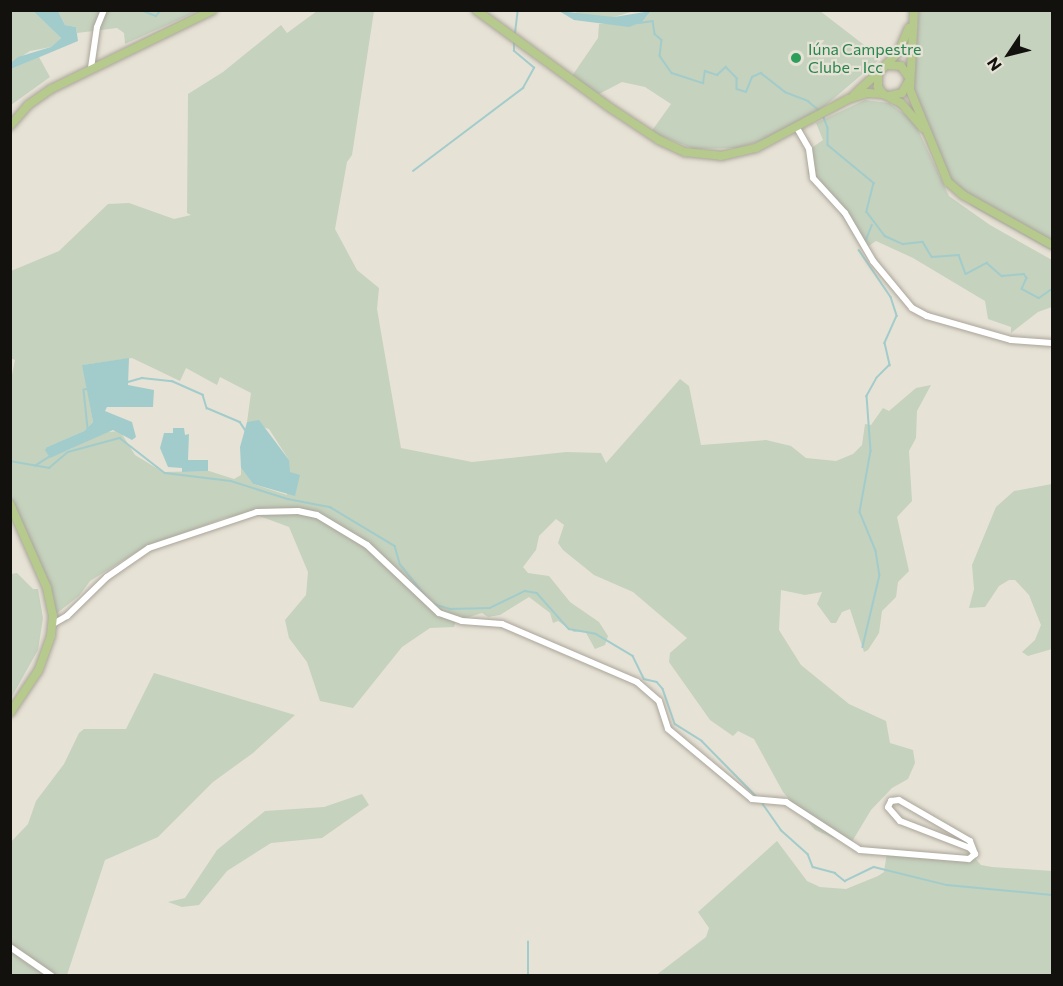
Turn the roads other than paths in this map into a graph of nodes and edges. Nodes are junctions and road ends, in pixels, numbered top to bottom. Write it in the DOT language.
graph roads {
  1 [pos="104,10"];
  2 [pos="213,10"];
  3 [pos="476,10"];
  4 [pos="914,10"];
  5 [pos="911,24"];
  6 [pos="885,66"];
  7 [pos="92,68"];
  8 [pos="878,73"];
  9 [pos="908,78"];
  10 [pos="886,95"];
  11 [pos="848,99"];
  12 [pos="10,126"];
  13 [pos="797,128"];
  14 [pos="923,128"];
  15 [pos="1053,245"];
  16 [pos="1053,343"];
  17 [pos="10,504"];
  18 [pos="53,624"];
  19 [pos="10,713"];
  20 [pos="975,854"];
  21 [pos="10,947"];
  22 [pos="52,975"];
  1 -- 7 [label="street"];
  2 -- 7 [label="main road"];
  3 -- 13 [label="main road"];
  4 -- 5 [label="main road"];
  5 -- 6 [label="main road"];
  5 -- 9 [label="main road"];
  6 -- 8 [label="main road"];
  6 -- 9 [label="main road"];
  7 -- 12 [label="main road"];
  8 -- 10 [label="main road"];
  8 -- 11 [label="main road"];
  9 -- 10 [label="main road"];
  9 -- 14 [label="main road"];
  10 -- 11 [label="main road"];
  10 -- 14 [label="main road"];
  11 -- 13 [label="main road"];
  13 -- 16 [label="street"];
  14 -- 15 [label="main road"];
  17 -- 18 [label="main road"];
  18 -- 19 [label="main road"];
  18 -- 20 [label="street"];
  20 -- 20 [label="street"];
  21 -- 22 [label="street"];
}
